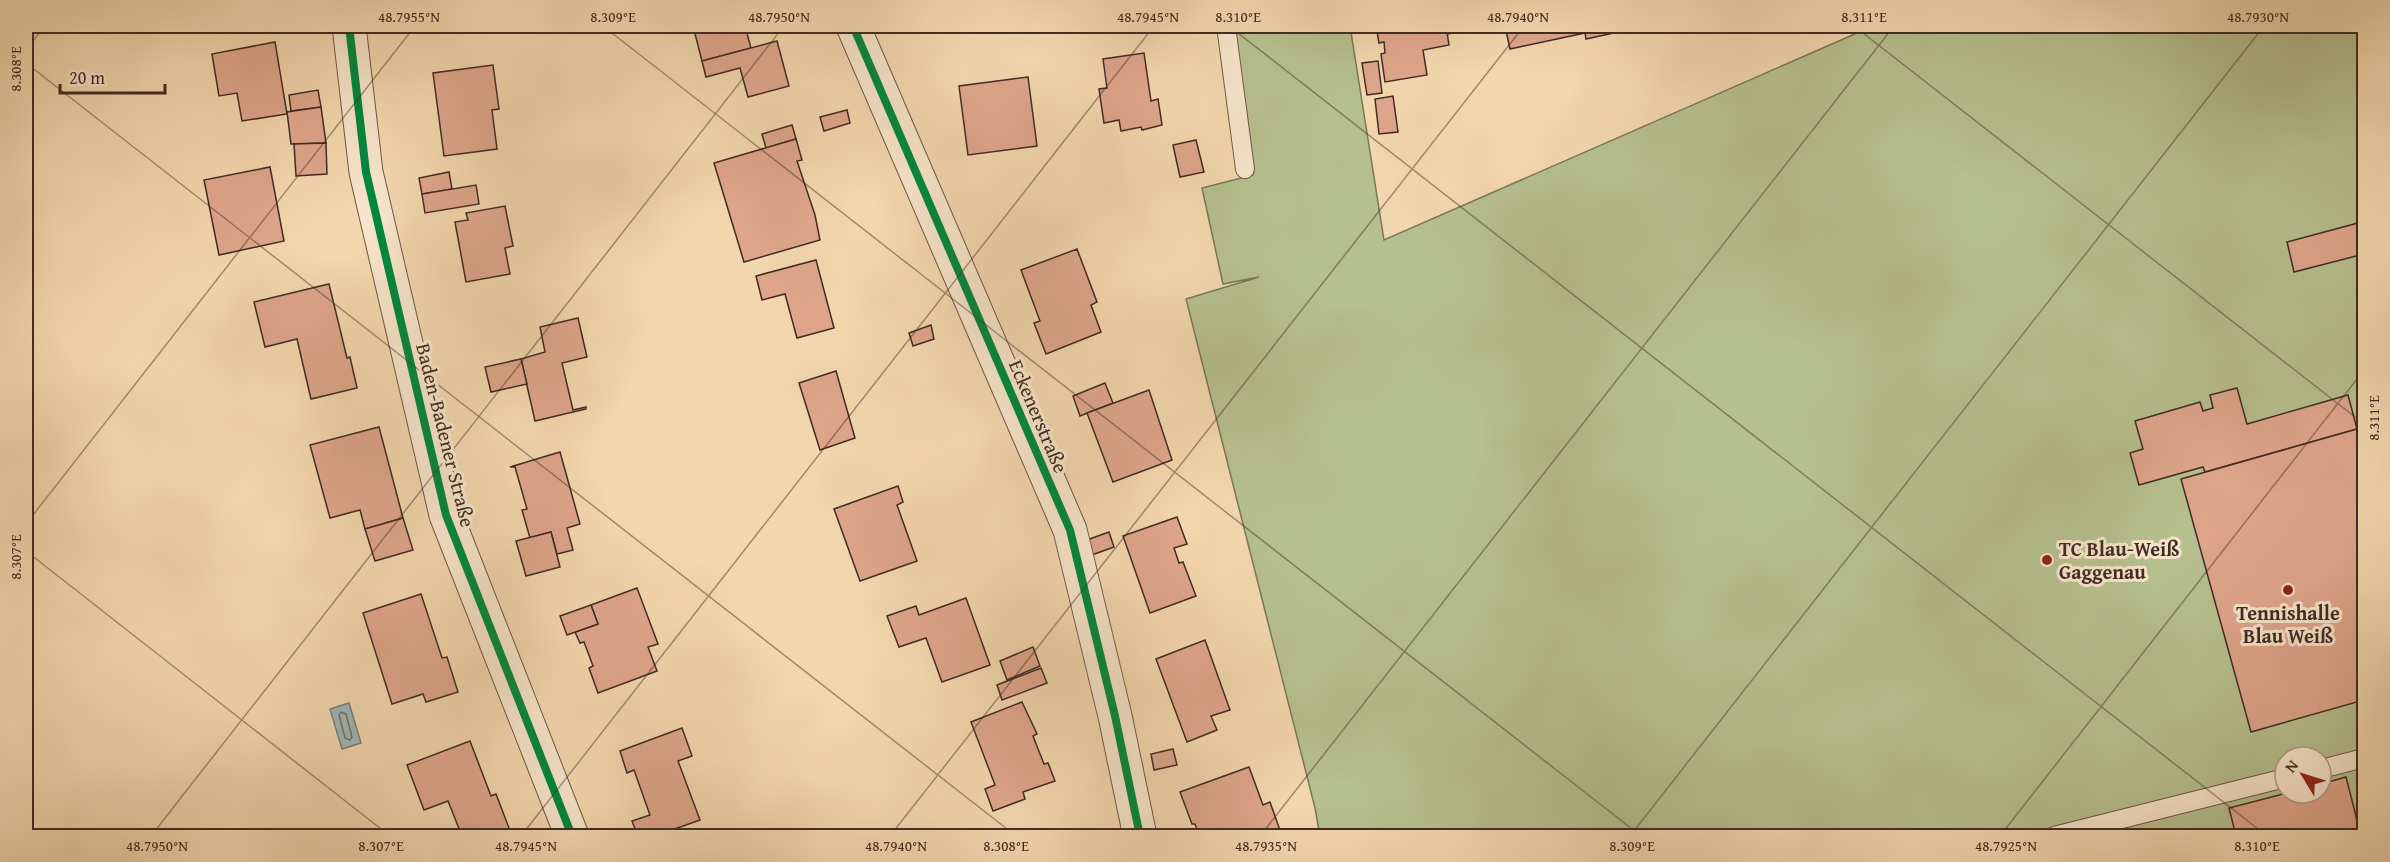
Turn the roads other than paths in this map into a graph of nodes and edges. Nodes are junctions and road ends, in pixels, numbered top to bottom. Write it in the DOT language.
graph roads {
  1 [pos="349,26"];
  2 [pos="853,26"];
  3 [pos="1226,26"];
  4 [pos="1245,169"];
  5 [pos="2364,758"];
  6 [pos="2333,766"];
  7 [pos="2273,781"];
  8 [pos="572,837"];
  9 [pos="1140,837"];
  10 [pos="2054,837"];
  1 -- 8 [label="street, Baden-Badener Straße"];
  2 -- 9 [label="street, Eckenerstraße"];
  3 -- 4 [label="lane"];
  5 -- 6 [label="lane"];
  7 -- 10 [label="lane"];
}
